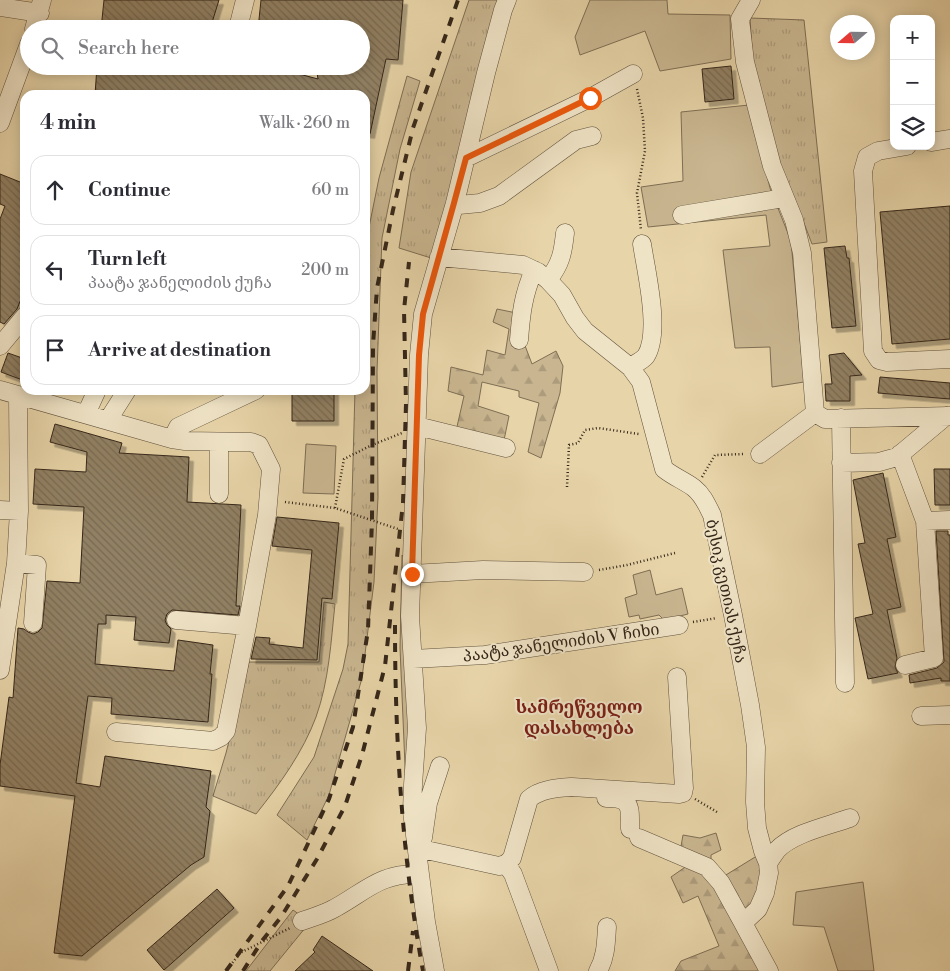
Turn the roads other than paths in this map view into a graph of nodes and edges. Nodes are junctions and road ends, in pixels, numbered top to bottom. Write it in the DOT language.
graph roads {
  1 [pos="245,0"];
  2 [pos="507,0"];
  3 [pos="751,0"];
  4 [pos="0,7"];
  5 [pos="39,14"];
  6 [pos="240,20"];
  7 [pos="20,69"];
  8 [pos="633,74"];
  9 [pos="0,124"];
  10 [pos="592,136"];
  11 [pos="950,139"];
  12 [pos="935,141"];
  13 [pos="890,149"];
  14 [pos="466,158"];
  15 [pos="784,198"];
  16 [pos="454,203"];
  17 [pos="682,215"];
  18 [pos="565,233"];
  19 [pos="642,244"];
  20 [pos="439,257"];
  21 [pos="541,275"];
  22 [pos="20,322"];
  23 [pos="519,340"];
  24 [pos="0,346"];
  25 [pos="950,359"];
  26 [pos="630,366"];
  27 [pos="0,390"];
  28 [pos="18,395"];
  29 [pos="94,395"];
  30 [pos="124,395"];
  31 [pos="231,395"];
  32 [pos="815,413"];
  33 [pos="86,414"];
  34 [pos="948,416"];
  35 [pos="841,418"];
  36 [pos="108,420"];
  37 [pos="417,430"];
  38 [pos="172,439"];
  39 [pos="219,442"];
  40 [pos="506,448"];
  41 [pos="760,454"];
  42 [pos="900,454"];
  43 [pos="842,463"];
  44 [pos="219,494"];
  45 [pos="0,510"];
  46 [pos="20,511"];
  47 [pos="950,520"];
  48 [pos="924,521"];
  49 [pos="16,564"];
  50 [pos="584,572"];
  51 [pos="412,574"];
  52 [pos="176,620"];
  53 [pos="33,623"];
  54 [pos="679,625"];
  55 [pos="247,626"];
  56 [pos="413,659"];
  57 [pos="905,665"];
  58 [pos="0,670"];
  59 [pos="677,677"];
  60 [pos="845,684"];
  61 [pos="921,716"];
  62 [pos="950,716"];
  63 [pos="116,732"];
  64 [pos="440,766"];
  65 [pos="542,792"];
  66 [pos="850,818"];
  67 [pos="419,849"];
  68 [pos="768,863"];
  69 [pos="506,864"];
  70 [pos="419,874"];
  71 [pos="302,921"];
  72 [pos="743,923"];
  73 [pos="606,926"];
  74 [pos="435,971"];
  75 [pos="549,971"];
  76 [pos="598,971"];
  77 [pos="769,971"];
  1 -- 6 [label="street"];
  2 -- 14 [label="street"];
  3 -- 15 [label="street"];
  4 -- 5 [label="street"];
  7 -- 9 [label="street"];
  8 -- 14 [label="street"];
  10 -- 16 [label="street"];
  11 -- 12 [label="street"];
  13 -- 25 [label="street"];
  14 -- 16 [label="street"];
  15 -- 17 [label="street"];
  15 -- 32 [label="street"];
  16 -- 20 [label="street"];
  18 -- 21 [label="street"];
  19 -- 26 [label="street"];
  20 -- 21 [label="street"];
  20 -- 37 [label="street"];
  21 -- 23 [label="street"];
  21 -- 26 [label="street, ბესიკ გეთიას ქუჩა"];
  22 -- 24 [label="street"];
  26 -- 68 [label="street, ბესიკ გეთიას ქუჩა"];
  27 -- 28 [label="street"];
  28 -- 33 [label="street"];
  28 -- 46 [label="street"];
  29 -- 33 [label="street"];
  30 -- 36 [label="street"];
  31 -- 38 [label="street"];
  32 -- 35 [label="street"];
  32 -- 41 [label="street"];
  33 -- 36 [label="street"];
  34 -- 35 [label="street"];
  34 -- 42 [label="street"];
  35 -- 43 [label="street"];
  36 -- 38 [label="street"];
  37 -- 40 [label="street"];
  37 -- 51 [label="street"];
  38 -- 39 [label="street"];
  39 -- 44 [label="street"];
  39 -- 55 [label="street"];
  42 -- 43 [label="street"];
  42 -- 48 [label="street"];
  43 -- 60 [label="street"];
  45 -- 46 [label="street"];
  46 -- 49 [label="street"];
  47 -- 48 [label="street"];
  48 -- 57 [label="street"];
  49 -- 53 [label="street"];
  49 -- 58 [label="street"];
  50 -- 51 [label="street"];
  51 -- 56 [label="street"];
  52 -- 55 [label="street"];
  54 -- 56 [label="street, პაატა ჯანელიძის V ჩიხი"];
  55 -- 63 [label="street"];
  56 -- 67 [label="street"];
  59 -- 65 [label="street"];
  61 -- 62 [label="street"];
  64 -- 67 [label="street"];
  65 -- 69 [label="street"];
  65 -- 72 [label="street"];
  66 -- 68 [label="street"];
  67 -- 69 [label="street"];
  67 -- 70 [label="street"];
  68 -- 72 [label="street, ბესიკ გეთიას ქუჩა"];
  69 -- 75 [label="street"];
  70 -- 71 [label="street"];
  70 -- 74 [label="street"];
  72 -- 77 [label="street"];
  73 -- 76 [label="street"];
}
